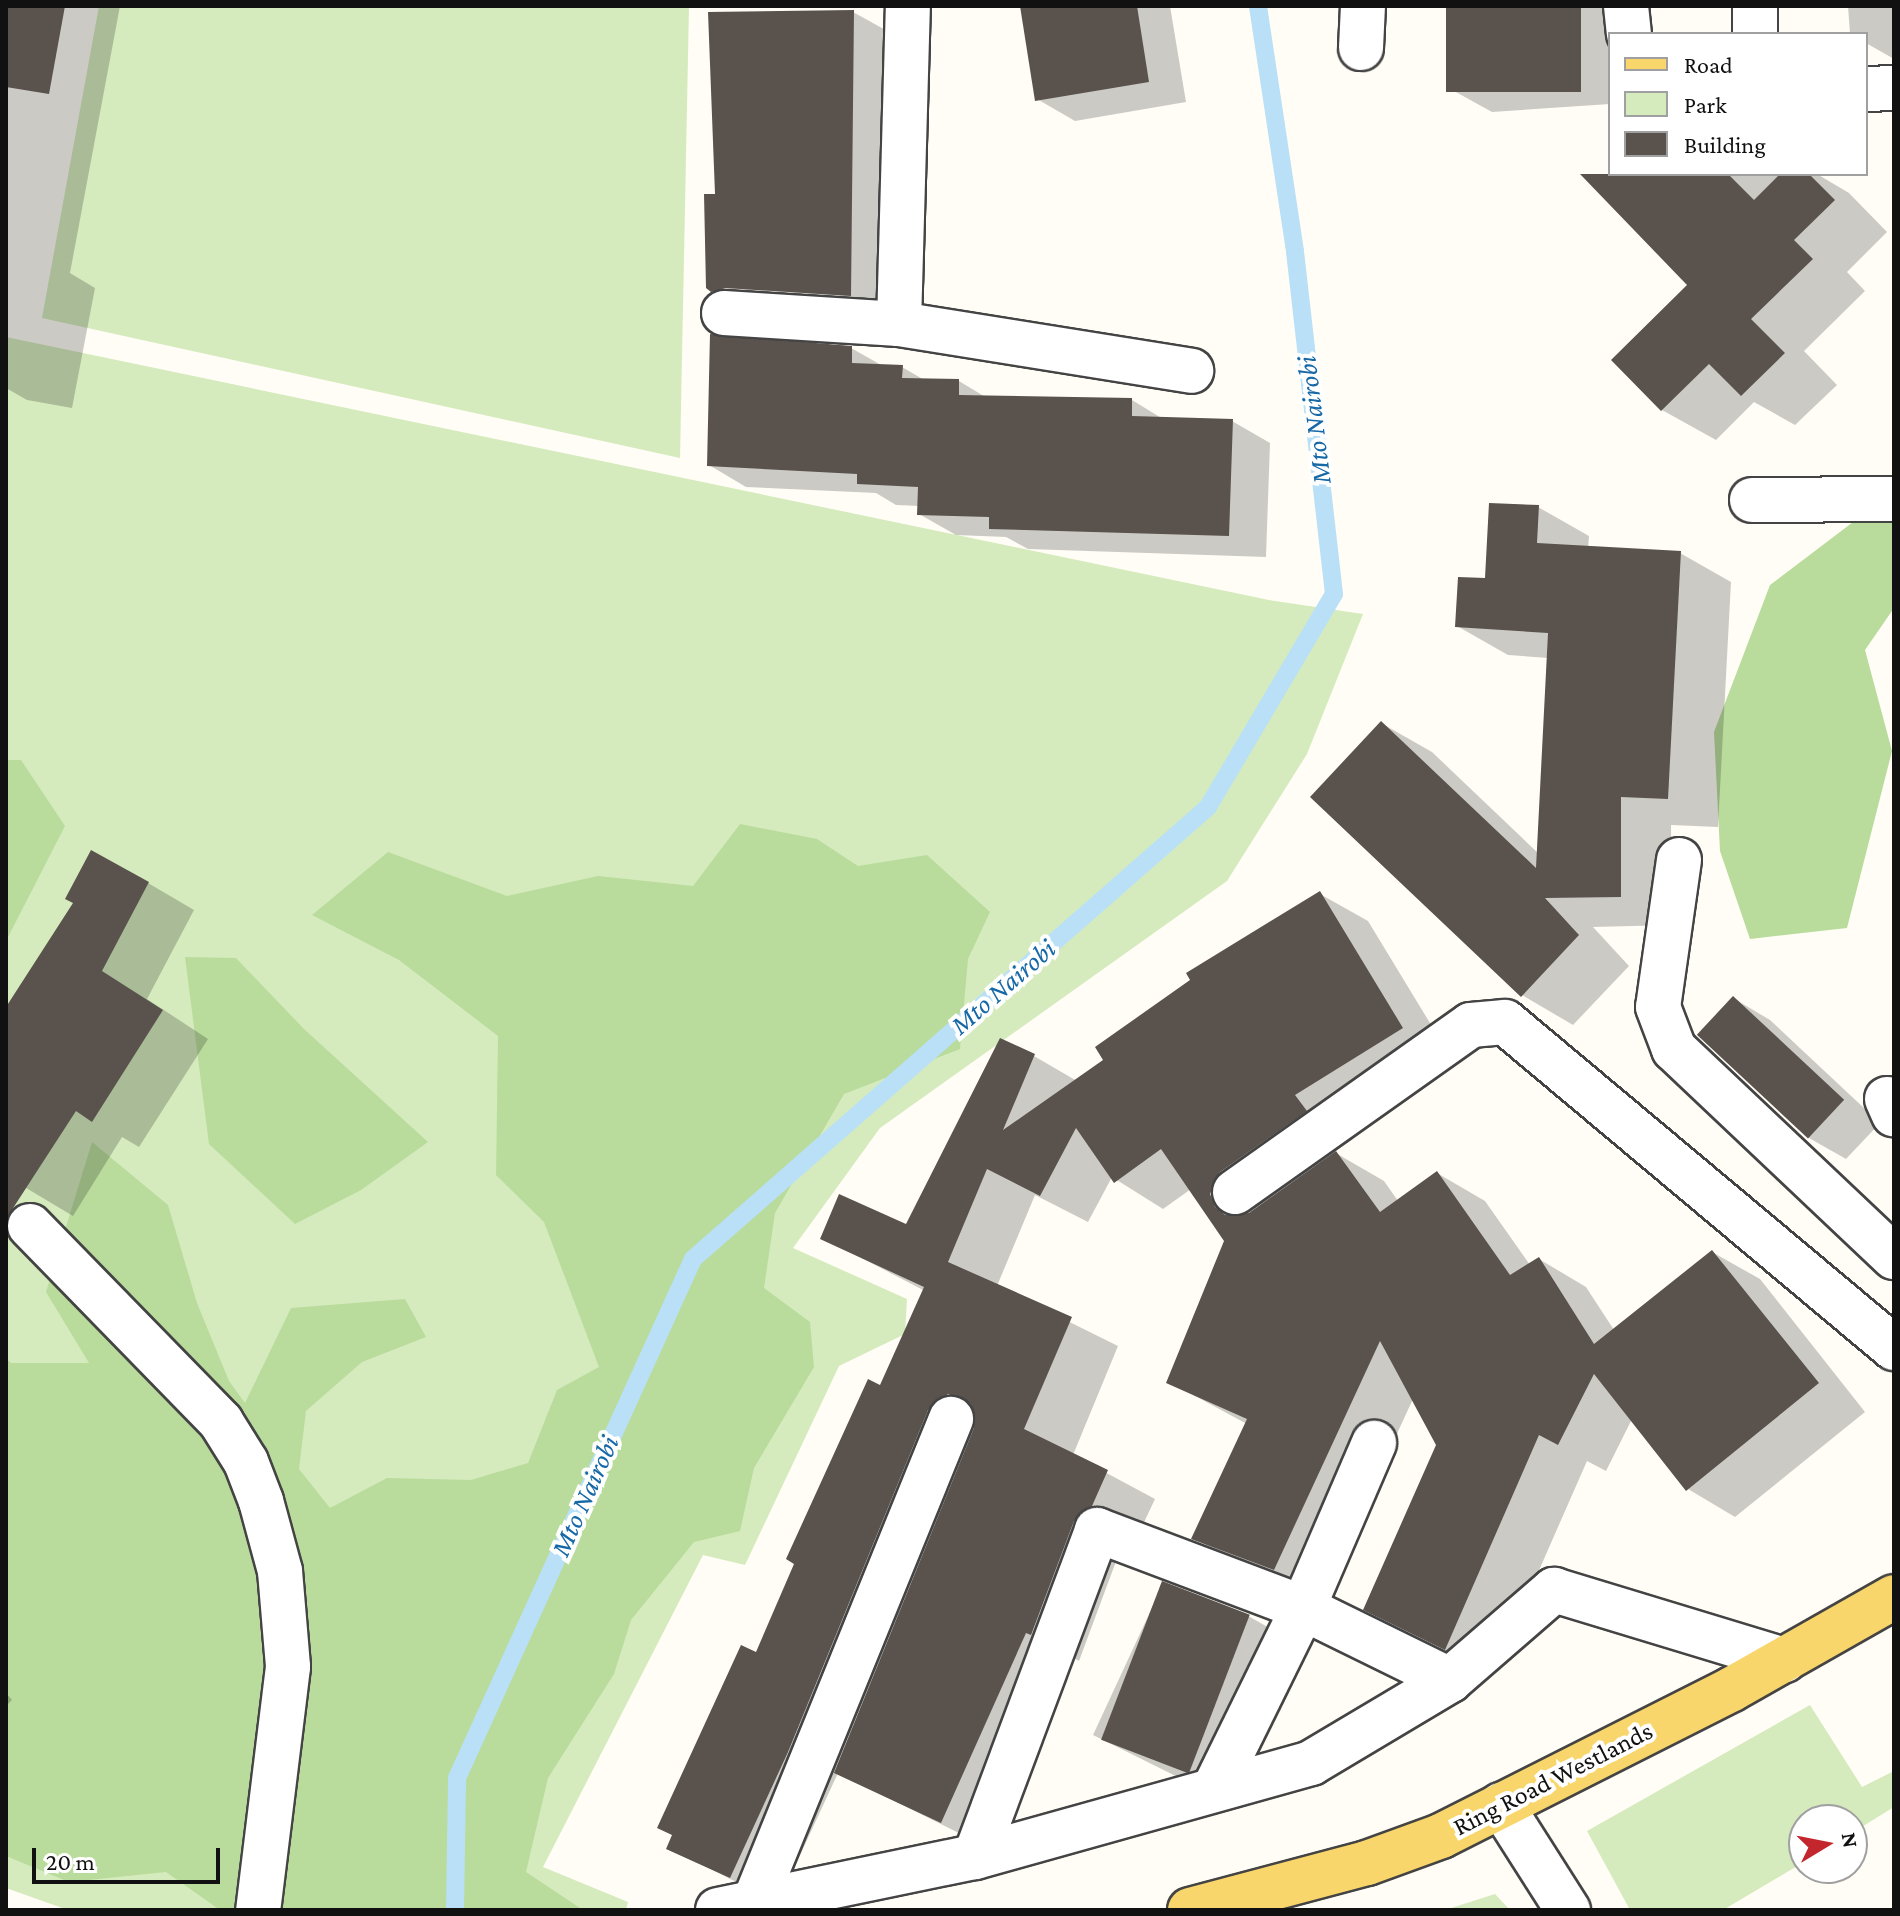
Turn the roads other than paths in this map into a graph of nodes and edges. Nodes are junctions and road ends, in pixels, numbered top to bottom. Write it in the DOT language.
graph roads {
  1 [pos="908,6"];
  2 [pos="1626,6"];
  3 [pos="1755,6"];
  4 [pos="1629,32"];
  5 [pos="1755,32"];
  6 [pos="1894,88"];
  7 [pos="1868,89"];
  8 [pos="724,313"];
  9 [pos="899,324"];
  10 [pos="1191,371"];
  11 [pos="1894,499"];
  12 [pos="1752,500"];
  13 [pos="1679,860"];
  14 [pos="1235,1192"];
  15 [pos="30,1226"];
  16 [pos="1894,1257"];
  17 [pos="1894,1348"];
  18 [pos="951,1419"];
  19 [pos="1374,1443"];
  20 [pos="1894,1597"];
  21 [pos="1303,1608"];
  22 [pos="1785,1660"];
  23 [pos="1450,1680"];
  24 [pos="1215,1787"];
  25 [pos="1501,1805"];
  26 [pos="975,1857"];
  27 [pos="736,1908"];
  28 [pos="258,1910"];
  29 [pos="1190,1910"];
  30 [pos="1568,1910"];
  1 -- 9 [label="street"];
  2 -- 4 [label="street"];
  3 -- 5 [label="street"];
  6 -- 7 [label="street"];
  8 -- 9 [label="street"];
  9 -- 10 [label="street"];
  11 -- 12 [label="street"];
  13 -- 16 [label="street"];
  14 -- 17 [label="street"];
  15 -- 28 [label="street"];
  18 -- 27 [label="street"];
  19 -- 21 [label="street"];
  20 -- 22 [label="main road, Ring Road Westlands"];
  21 -- 23 [label="street"];
  21 -- 24 [label="street"];
  21 -- 26 [label="street"];
  22 -- 23 [label="street"];
  22 -- 25 [label="main road, Ring Road Westlands"];
  23 -- 24 [label="street"];
  24 -- 26 [label="street"];
  25 -- 29 [label="main road, Ring Road Westlands"];
  25 -- 30 [label="street"];
  26 -- 27 [label="street"];
}
